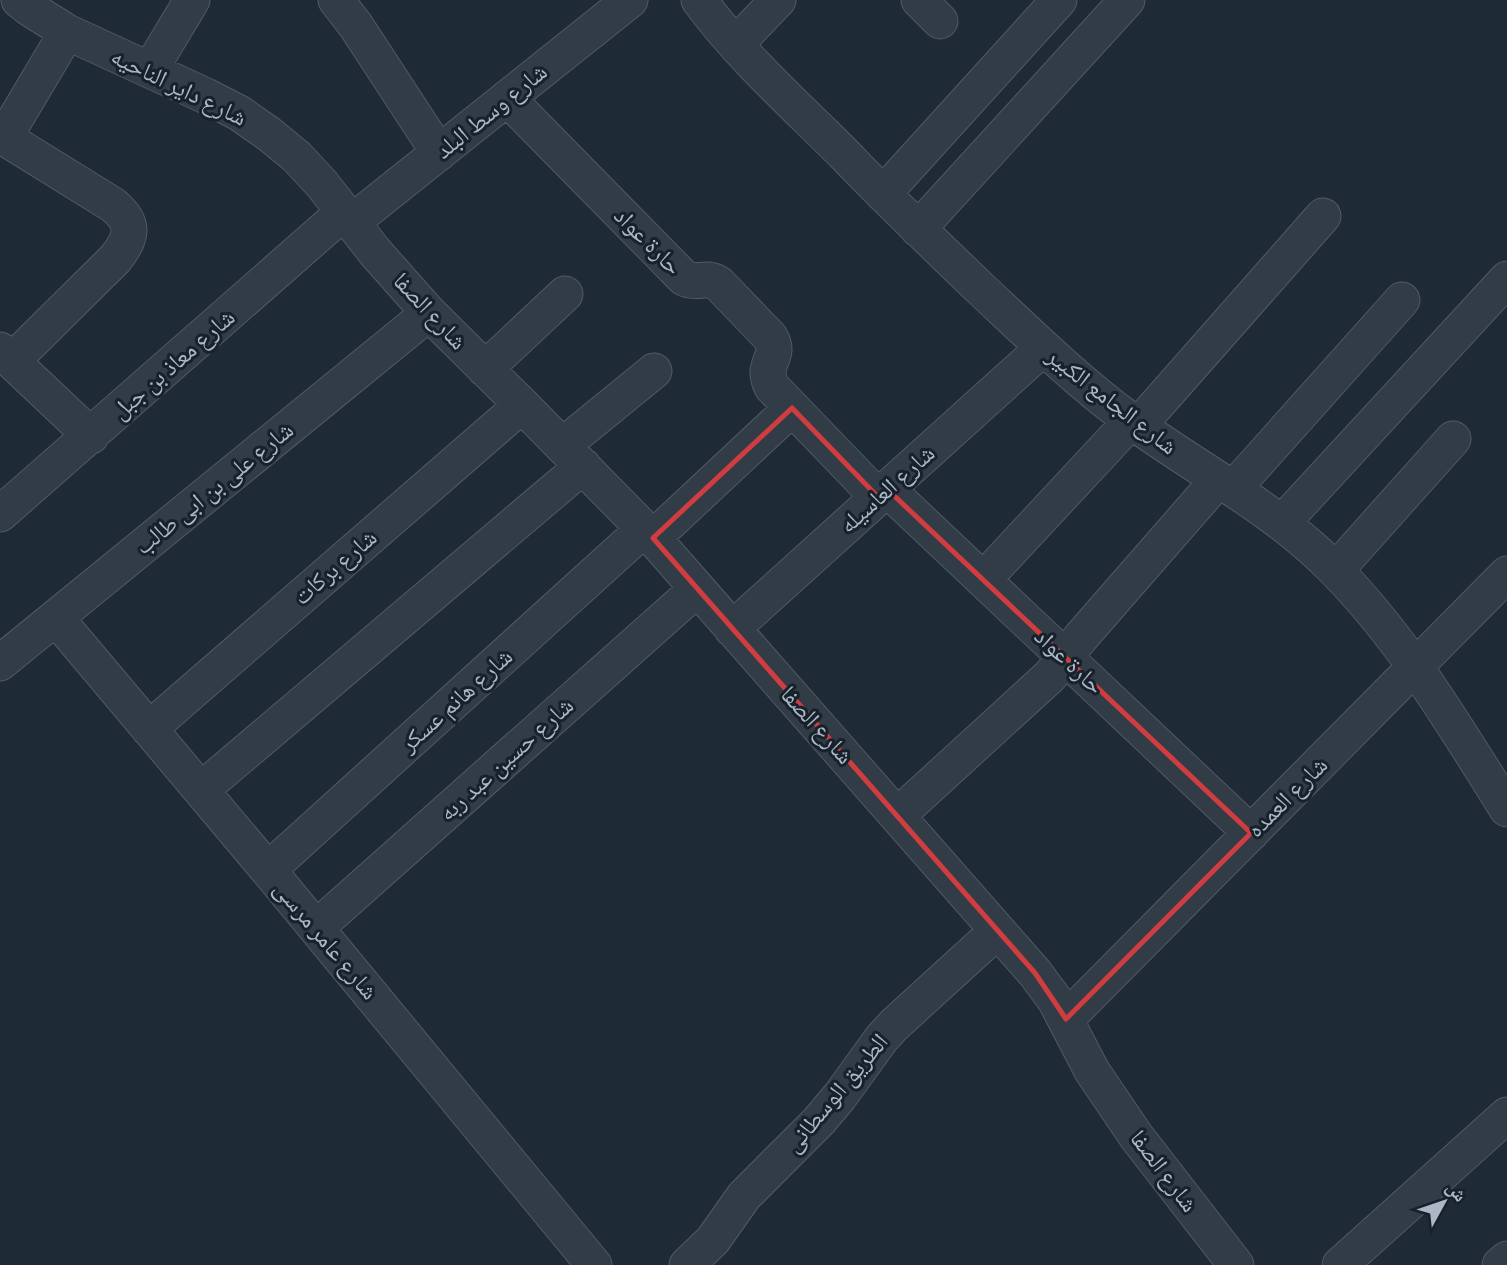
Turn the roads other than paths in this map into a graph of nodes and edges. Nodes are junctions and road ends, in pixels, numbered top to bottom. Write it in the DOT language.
graph roads {
  1 [pos="192,0"];
  2 [pos="336,0"];
  3 [pos="630,0"];
  4 [pos="699,0"];
  5 [pos="778,0"];
  6 [pos="1059,0"];
  7 [pos="1127,0"];
  8 [pos="27,3"];
  9 [pos="67,32"];
  10 [pos="736,44"];
  11 [pos="149,70"];
  12 [pos="507,98"];
  13 [pos="2,136"];
  14 [pos="439,153"];
  15 [pos="883,194"];
  16 [pos="1323,216"];
  17 [pos="348,217"];
  18 [pos="918,229"];
  19 [pos="1507,279"];
  20 [pos="565,294"];
  21 [pos="1402,300"];
  22 [pos="429,313"];
  23 [pos="1043,348"];
  24 [pos="6,356"];
  25 [pos="485,369"];
  26 [pos="654,370"];
  27 [pos="522,405"];
  28 [pos="792,408"];
  29 [pos="1135,423"];
  30 [pos="91,436"];
  31 [pos="1453,439"];
  32 [pos="572,456"];
  33 [pos="1226,484"];
  34 [pos="882,493"];
  35 [pos="0,514"];
  36 [pos="1282,523"];
  37 [pos="648,534"];
  38 [pos="1336,570"];
  39 [pos="1507,574"];
  40 [pos="983,580"];
  41 [pos="697,589"];
  42 [pos="56,618"];
  43 [pos="732,629"];
  44 [pos="1066,657"];
  45 [pos="0,663"];
  46 [pos="1415,668"];
  47 [pos="149,729"];
  48 [pos="201,790"];
  49 [pos="1502,790"];
  50 [pos="898,815"];
  51 [pos="1251,833"];
  52 [pos="268,870"];
  53 [pos="316,928"];
  54 [pos="997,931"];
  55 [pos="1066,1019"];
  56 [pos="1507,1115"];
  57 [pos="1507,1259"];
  58 [pos="594,1265"];
  59 [pos="687,1265"];
  60 [pos="1236,1265"];
  61 [pos="1339,1265"];
  62 [pos="1500,1265"];
  1 -- 11 [label="street"];
  2 -- 14 [label="street"];
  3 -- 12 [label="street, شارع وسط البلد"];
  4 -- 10 [label="street, شارع الجامع الكبير"];
  5 -- 10 [label="street"];
  6 -- 15 [label="street"];
  7 -- 18 [label="street"];
  8 -- 9 [label="street, شارع داير الناحيه"];
  9 -- 11 [label="street, شارع داير الناحيه"];
  9 -- 13 [label="street"];
  10 -- 15 [label="street, شارع الجامع الكبير"];
  11 -- 17 [label="street, شارع داير الناحيه"];
  12 -- 14 [label="street, شارع وسط البلد"];
  12 -- 28 [label="street, حارة عواد"];
  13 -- 24 [label="street"];
  14 -- 17 [label="street, شارع وسط البلد"];
  15 -- 18 [label="street, شارع الجامع الكبير"];
  16 -- 29 [label="street"];
  17 -- 22 [label="street, شارع الصفا"];
  17 -- 30 [label="street, شارع معاذ بن جبل"];
  18 -- 23 [label="street, شارع الجامع الكبير"];
  19 -- 36 [label="street"];
  20 -- 25 [label="street"];
  21 -- 33 [label="street"];
  22 -- 25 [label="street, شارع الصفا"];
  22 -- 42 [label="street, شارع على بن ابى طالب"];
  23 -- 29 [label="street, شارع الجامع الكبير"];
  23 -- 34 [label="street, شارع العاسيله"];
  24 -- 30 [label="street"];
  25 -- 27 [label="street, شارع الصفا"];
  26 -- 32 [label="street"];
  27 -- 32 [label="street, شارع الصفا"];
  27 -- 47 [label="street, شارع بركات"];
  28 -- 34 [label="street, حارة عواد"];
  28 -- 37 [label="street, شارع هانم عسكر"];
  29 -- 33 [label="street, شارع الجامع الكبير"];
  29 -- 40 [label="street"];
  30 -- 35 [label="street, شارع معاذ بن جبل"];
  31 -- 38 [label="street"];
  32 -- 37 [label="street, شارع الصفا"];
  32 -- 48 [label="street"];
  33 -- 36 [label="street, شارع الجامع الكبير"];
  33 -- 44 [label="street"];
  34 -- 40 [label="street, حارة عواد"];
  34 -- 43 [label="street, شارع العاسيله"];
  36 -- 38 [label="street, شارع الجامع الكبير"];
  37 -- 41 [label="street, شارع الصفا"];
  37 -- 52 [label="street, شارع هانم عسكر"];
  38 -- 46 [label="street, شارع الجامع الكبير"];
  39 -- 46 [label="street, شارع العمده"];
  40 -- 44 [label="street, حارة عواد"];
  41 -- 43 [label="street, شارع الصفا"];
  41 -- 53 [label="street, شارع حسين عبد ربه"];
  42 -- 45 [label="street, شارع على بن ابى طالب"];
  42 -- 47 [label="street, شارع عامر مرسى"];
  43 -- 50 [label="street, شارع الصفا"];
  44 -- 50 [label="street"];
  44 -- 51 [label="street, حارة عواد"];
  46 -- 49 [label="street, شارع الجامع الكبير"];
  46 -- 51 [label="street, شارع العمده"];
  47 -- 48 [label="street, شارع عامر مرسى"];
  48 -- 52 [label="street, شارع عامر مرسى"];
  50 -- 54 [label="street, شارع الصفا"];
  51 -- 55 [label="street, شارع العمده"];
  52 -- 53 [label="street, شارع عامر مرسى"];
  53 -- 58 [label="street, شارع عامر مرسى"];
  54 -- 55 [label="street, شارع الصفا"];
  54 -- 59 [label="street, الطريق الوسطانى"];
  55 -- 60 [label="street, شارع الصفا"];
  56 -- 61 [label="street"];
  57 -- 62 [label="street"];
}
